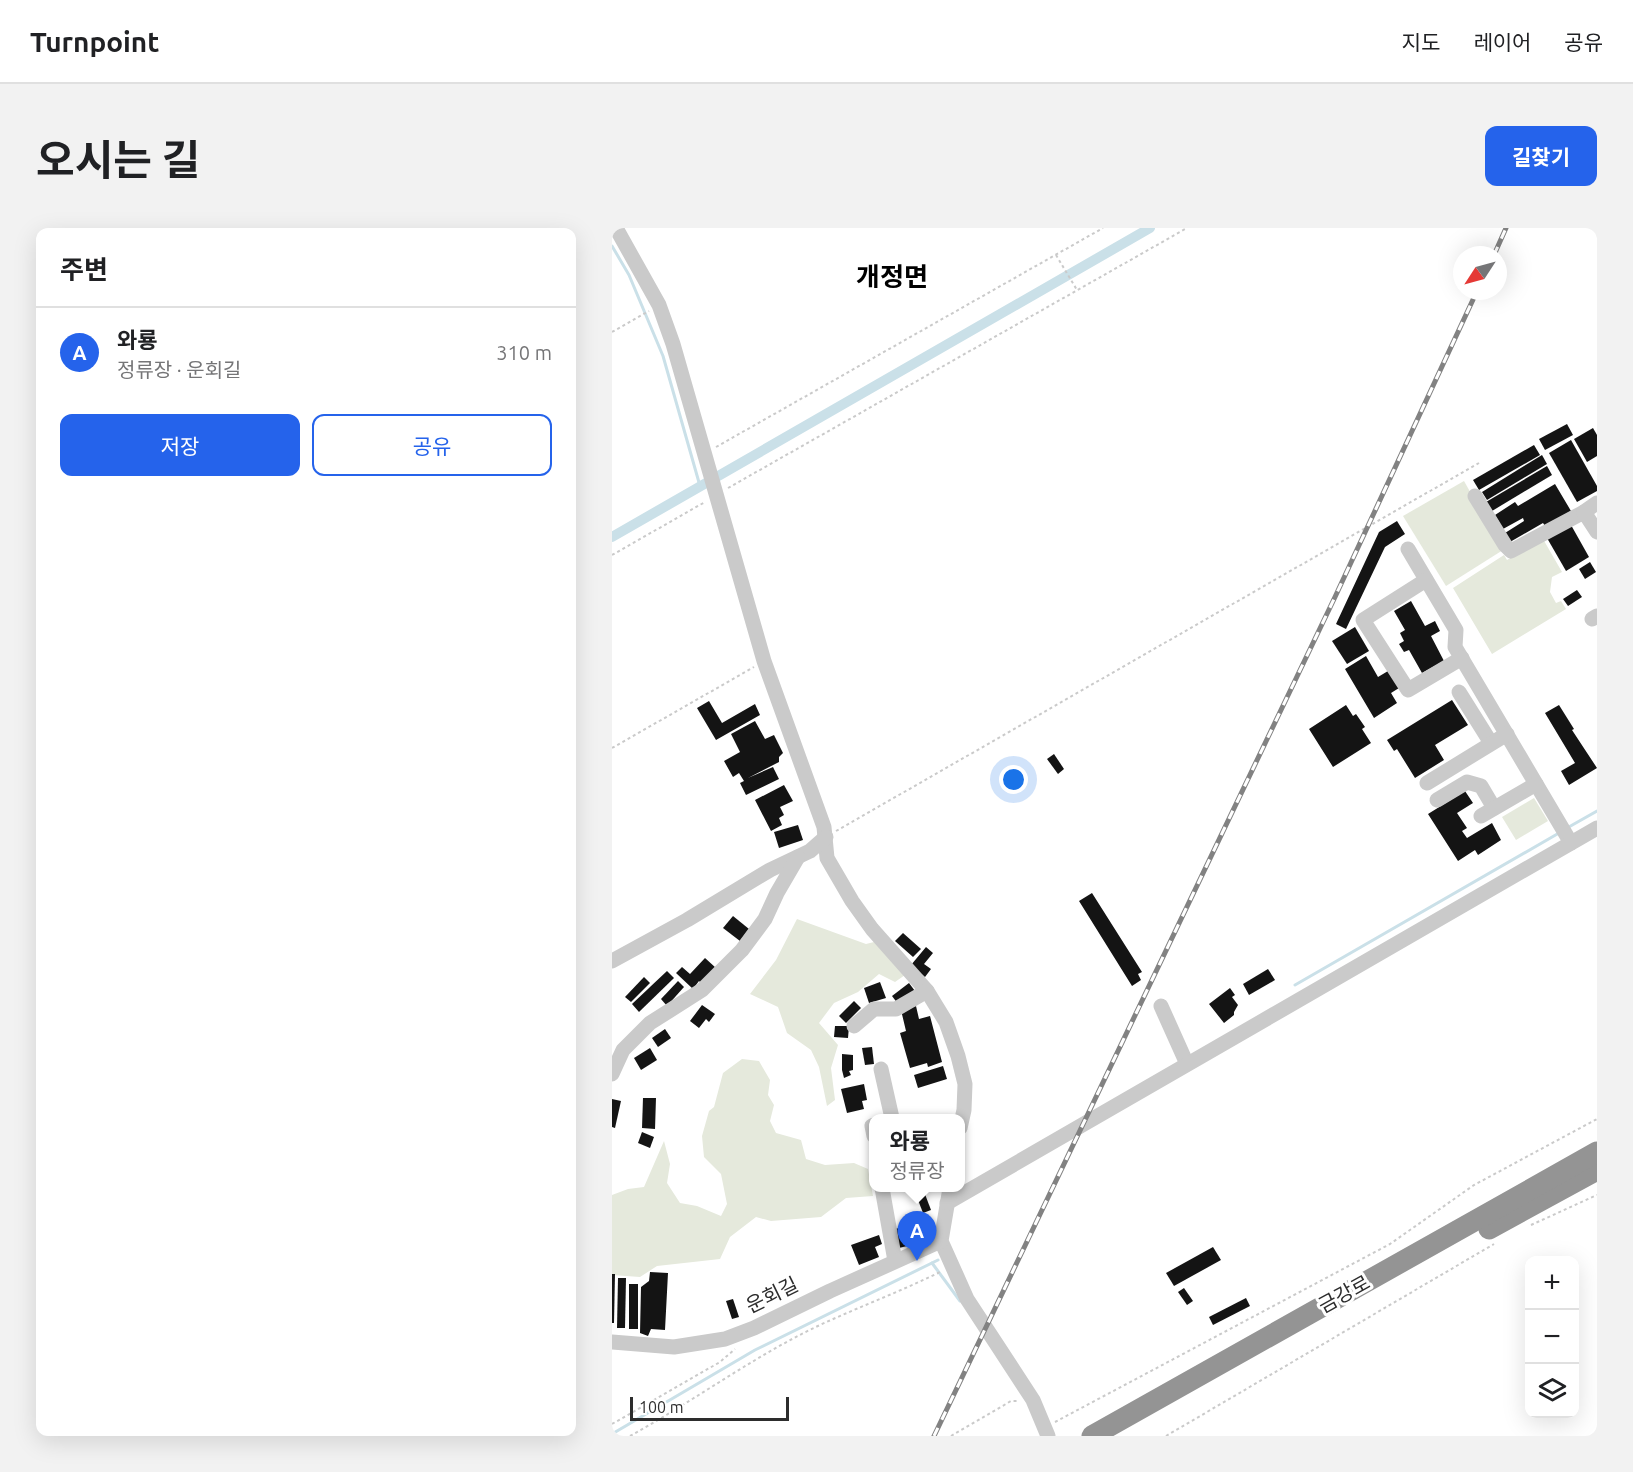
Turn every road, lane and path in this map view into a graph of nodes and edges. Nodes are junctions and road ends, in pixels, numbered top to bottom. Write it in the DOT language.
graph roads {
  1 [pos="616,228"];
  2 [pos="1102,228"];
  3 [pos="1187,228"];
  4 [pos="1056,255"];
  5 [pos="1077,290"];
  6 [pos="649,311"];
  7 [pos="612,332"];
  8 [pos="705,458"];
  9 [pos="1479,463"];
  10 [pos="715,493"];
  11 [pos="1475,496"];
  12 [pos="1597,503"];
  13 [pos="1584,512"];
  14 [pos="1597,532"];
  15 [pos="1408,549"];
  16 [pos="612,555"];
  17 [pos="1426,580"];
  18 [pos="1462,658"];
  19 [pos="764,661"];
  20 [pos="1459,692"];
  21 [pos="1507,734"];
  22 [pos="1491,743"];
  23 [pos="612,748"];
  24 [pos="1427,783"];
  25 [pos="1536,784"];
  26 [pos="1437,800"];
  27 [pos="1494,808"];
  28 [pos="1481,816"];
  29 [pos="1597,828"];
  30 [pos="826,837"];
  31 [pos="1571,842"];
  32 [pos="798,856"];
  33 [pos="612,960"];
  34 [pos="927,991"];
  35 [pos="1161,1006"];
  36 [pos="854,1026"];
  37 [pos="1187,1064"];
  38 [pos="881,1069"];
  39 [pos="612,1074"];
  40 [pos="891,1114"];
  41 [pos="963,1114"];
  42 [pos="1597,1119"];
  43 [pos="1597,1152"];
  44 [pos="1597,1170"];
  45 [pos="965,1186"];
  46 [pos="883,1192"];
  47 [pos="948,1195"];
  48 [pos="1597,1195"];
  49 [pos="1527,1227"];
  50 [pos="942,1241"];
  51 [pos="1496,1243"];
  52 [pos="895,1261"];
  53 [pos="937,1274"];
  54 [pos="612,1342"];
  55 [pos="735,1349"];
  56 [pos="1033,1400"];
  57 [pos="612,1424"];
  58 [pos="1047,1431"];
  59 [pos="630,1436"];
  60 [pos="951,1436"];
  61 [pos="1092,1436"];
  62 [pos="1120,1436"];
  63 [pos="1166,1436"];
  1 -- 8 [label="street"];
  2 -- 4 [label="path"];
  3 -- 5 [label="path"];
  4 -- 5 [label="path"];
  4 -- 8 [label="path"];
  5 -- 10 [label="path"];
  6 -- 7 [label="path"];
  8 -- 10 [label="street"];
  9 -- 30 [label="path"];
  10 -- 16 [label="path"];
  10 -- 19 [label="street"];
  11 -- 13 [label="street"];
  12 -- 13 [label="street"];
  13 -- 14 [label="street"];
  15 -- 17 [label="street"];
  17 -- 18 [label="street"];
  17 -- 18 [label="street"];
  18 -- 21 [label="street"];
  19 -- 23 [label="path"];
  19 -- 30 [label="street"];
  20 -- 22 [label="street"];
  21 -- 22 [label="street"];
  21 -- 25 [label="street"];
  22 -- 24 [label="street"];
  25 -- 27 [label="street"];
  25 -- 31 [label="street"];
  26 -- 27 [label="street"];
  27 -- 28 [label="street"];
  29 -- 31 [label="street"];
  30 -- 32 [label="street"];
  30 -- 34 [label="street"];
  31 -- 37 [label="street"];
  32 -- 33 [label="street"];
  32 -- 39 [label="street"];
  34 -- 36 [label="street"];
  34 -- 41 [label="street"];
  35 -- 37 [label="street"];
  37 -- 45 [label="street"];
  38 -- 40 [label="street"];
  42 -- 58 [label="path"];
  43 -- 61 [label="highway, 금강로"];
  44 -- 62 [label="highway, 금강로"];
  46 -- 52 [label="street"];
  47 -- 50 [label="street"];
  48 -- 49 [label="path"];
  50 -- 52 [label="street, 운회길"];
  50 -- 56 [label="street"];
  51 -- 63 [label="path"];
  52 -- 54 [label="street, 운회길"];
  53 -- 59 [label="path"];
  55 -- 57 [label="path"];
  56 -- 58 [label="street"];
  56 -- 60 [label="path"];
}
